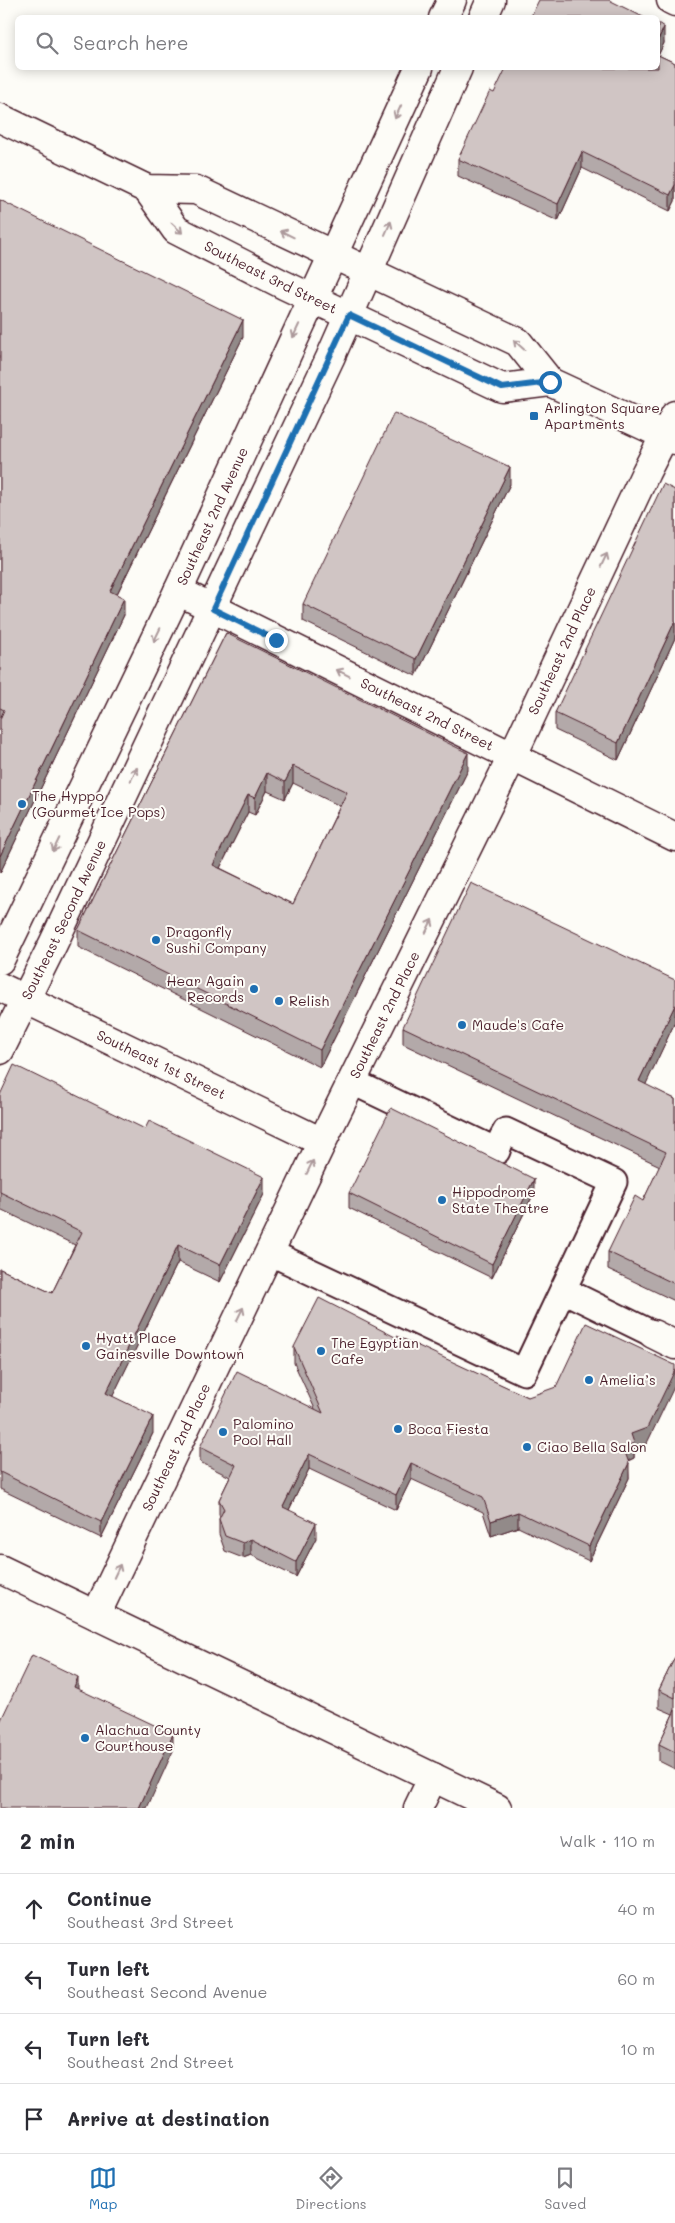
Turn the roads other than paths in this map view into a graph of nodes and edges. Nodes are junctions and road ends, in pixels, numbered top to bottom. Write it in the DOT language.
graph roads {
  1 [pos="452,0"];
  2 [pos="491,0"];
  3 [pos="671,0"];
  4 [pos="675,2"];
  5 [pos="444,15"];
  6 [pos="484,15"];
  7 [pos="418,70"];
  8 [pos="454,70"];
  9 [pos="0,118"];
  10 [pos="147,189"];
  11 [pos="331,255"];
  12 [pos="368,272"];
  13 [pos="311,298"];
  14 [pos="349,315"];
  15 [pos="550,382"];
  16 [pos="671,430"];
  17 [pos="178,591"];
  18 [pos="213,609"];
  19 [pos="512,757"];
  20 [pos="675,837"];
  21 [pos="0,960"];
  22 [pos="0,987"];
  23 [pos="25,999"];
  24 [pos="0,1050"];
  25 [pos="353,1082"];
  26 [pos="322,1142"];
  27 [pos="269,1252"];
  28 [pos="563,1290"];
  29 [pos="664,1340"];
  30 [pos="0,1569"];
  31 [pos="96,1615"];
  32 [pos="433,1777"];
  33 [pos="418,1808"];
  34 [pos="497,1808"];
  1 -- 5 [label="street"];
  2 -- 6 [label="street"];
  3 -- 4 [label="street"];
  7 -- 11 [label="street, Southeast 2nd Avenue, one-way"];
  12 -- 8 [label="street, one-way"];
  9 -- 10 [label="street, Southeast 3rd Street"];
  11 -- 10 [label="street, Southeast 3rd Street, one-way"];
  10 -- 13 [label="street, Southeast 3rd Street, one-way"];
  11 -- 12 [label="street, Southeast 3rd Street"];
  11 -- 13 [label="street, Southeast 2nd Avenue"];
  12 -- 14 [label="street, Southeast Second Avenue"];
  15 -- 12 [label="street, Southeast 3rd Street, one-way"];
  13 -- 14 [label="street, Southeast 3rd Street"];
  13 -- 17 [label="street, Southeast 2nd Avenue, one-way"];
  14 -- 15 [label="street, Southeast 3rd Street"];
  14 -- 18 [label="street, Southeast Second Avenue"];
  15 -- 16 [label="street, Southeast 3rd Street"];
  19 -- 16 [label="street, Southeast 2nd Place, one-way"];
  17 -- 18 [label="street, Southeast 2nd Street"];
  17 -- 21 [label="street, Southeast 2nd Avenue, one-way"];
  19 -- 18 [label="street, Southeast 2nd Street, one-way"];
  23 -- 18 [label="street, Southeast Second Avenue, one-way"];
  19 -- 20 [label="street, Southeast 2nd Street"];
  25 -- 19 [label="street, Southeast 2nd Place, one-way"];
  22 -- 23 [label="street, Southeast 1st Street"];
  23 -- 24 [label="street, Southeast Second Avenue"];
  23 -- 26 [label="street, Southeast 1st Street"];
  25 -- 26 [label="street, Southeast 2nd Place"];
  25 -- 28 [label="street"];
  27 -- 26 [label="street, Southeast 2nd Place, one-way"];
  27 -- 28 [label="street"];
  31 -- 27 [label="street, Southeast 2nd Place, one-way"];
  28 -- 29 [label="street"];
  30 -- 31 [label="street"];
  31 -- 32 [label="street"];
  32 -- 33 [label="street"];
  32 -- 34 [label="street"];
}
